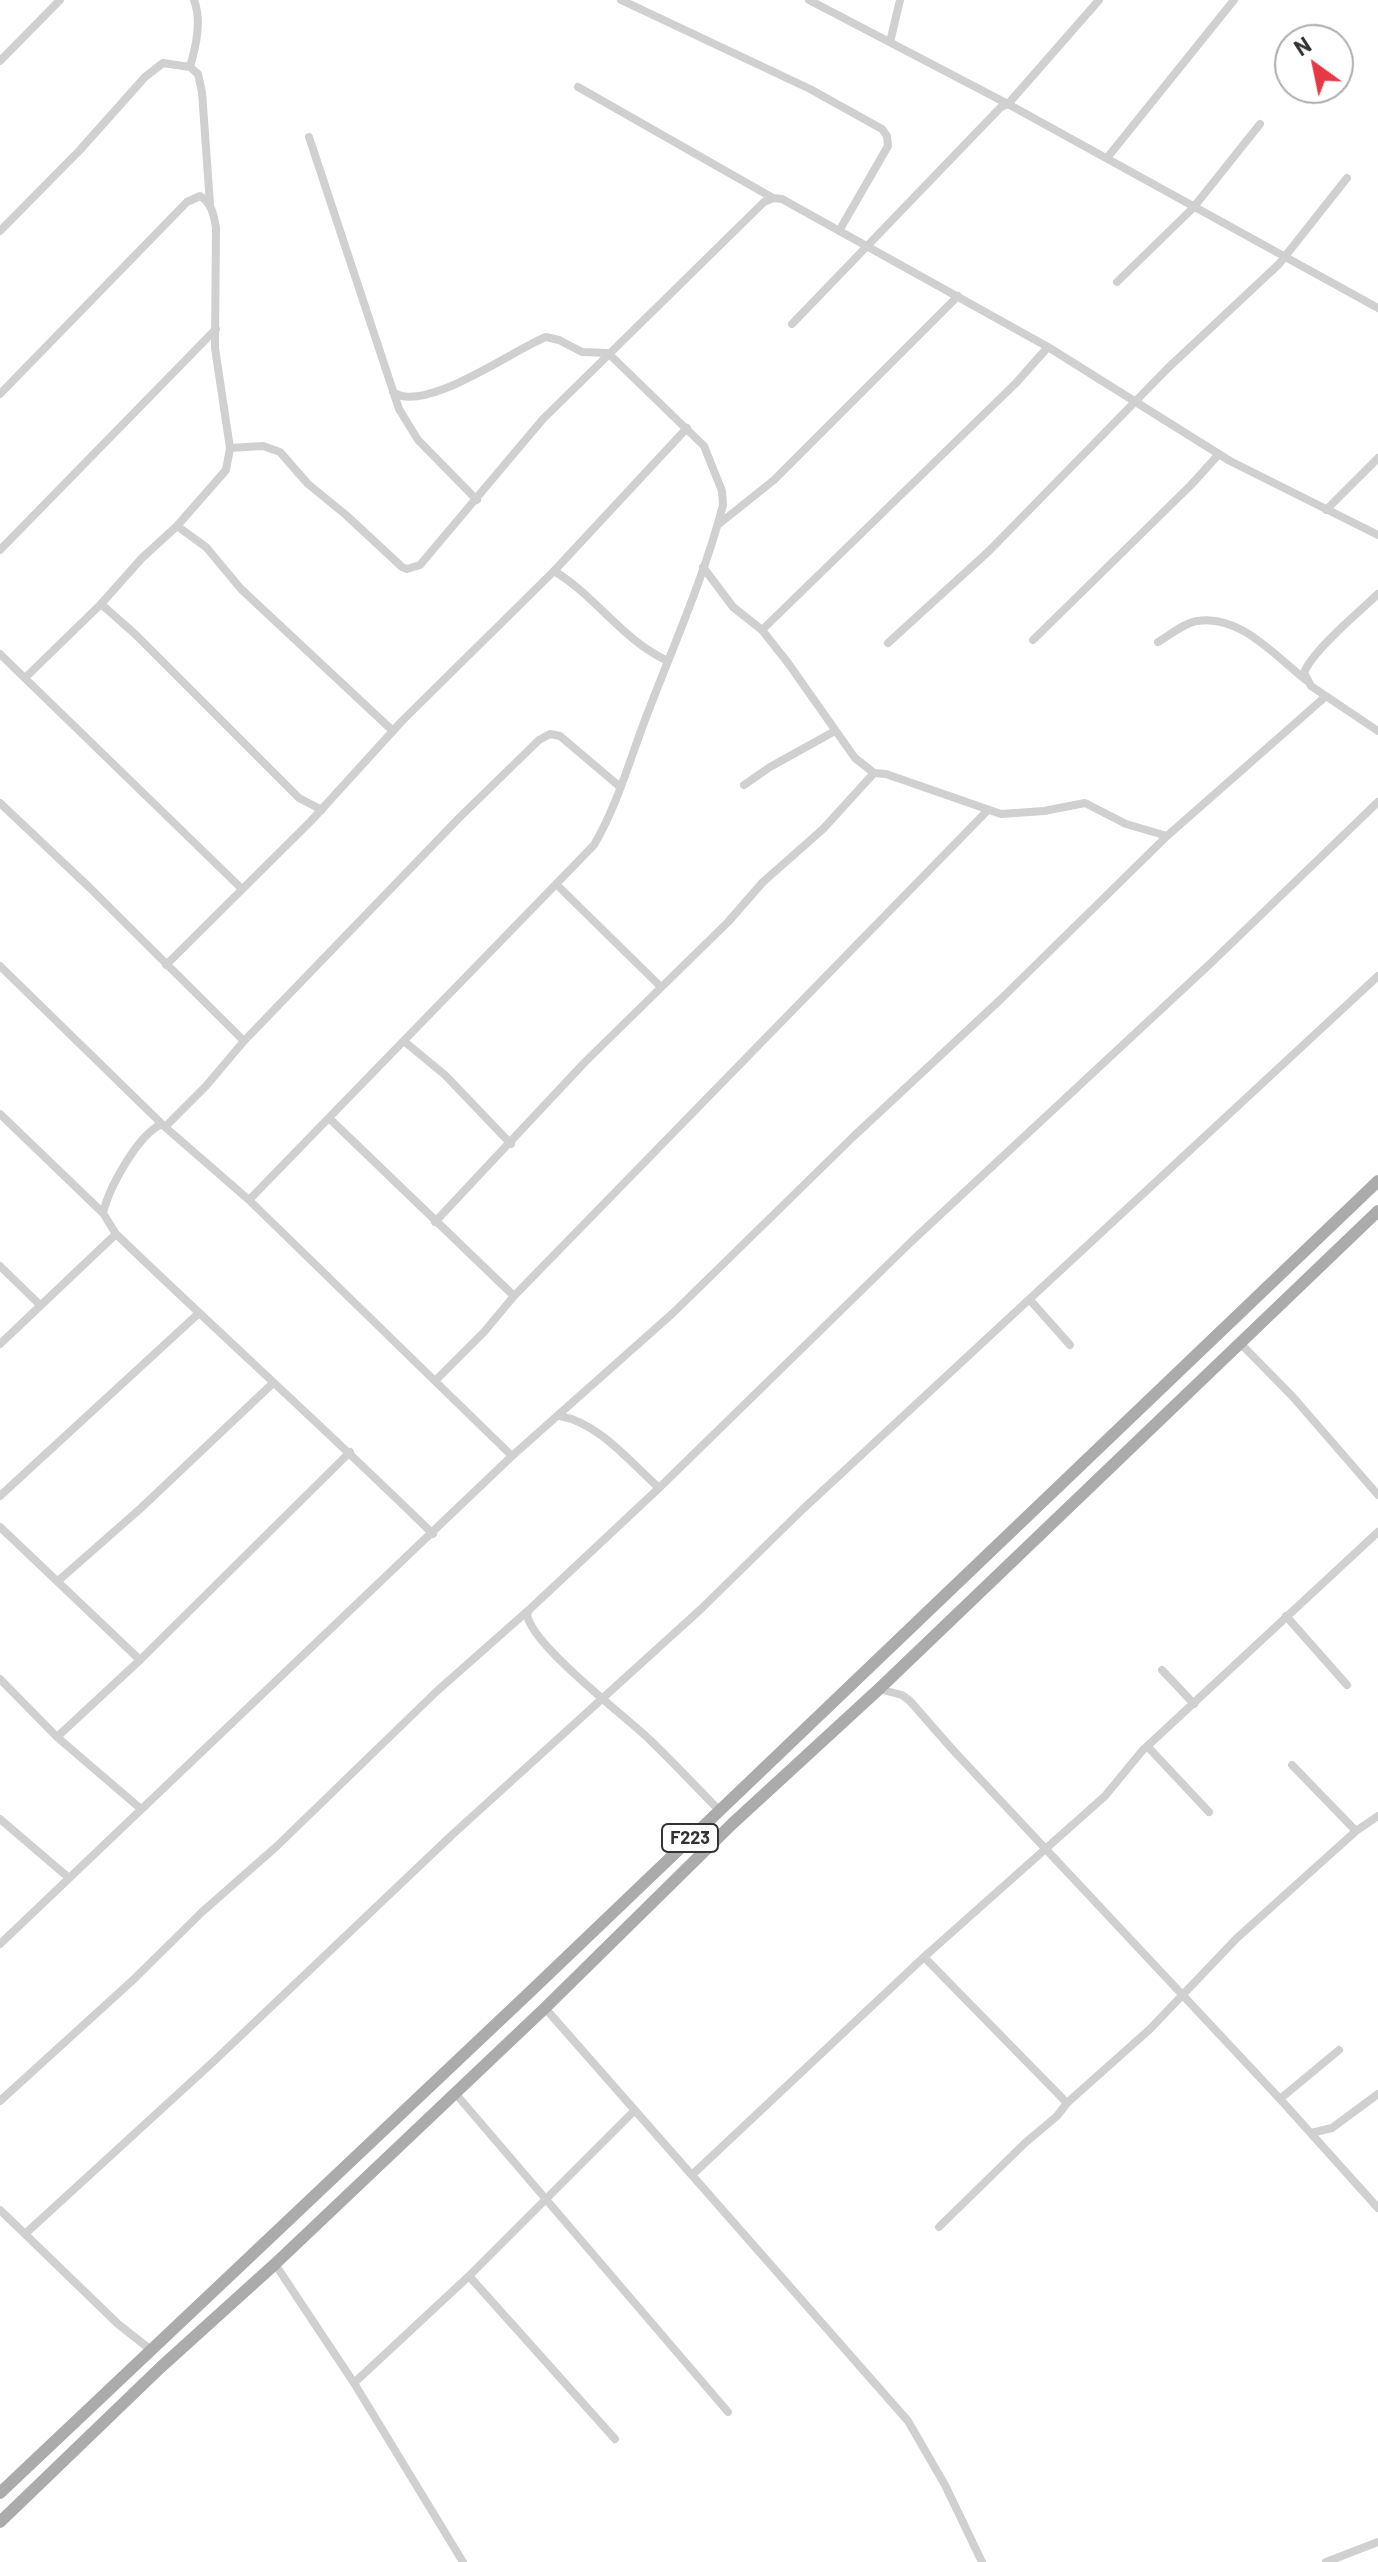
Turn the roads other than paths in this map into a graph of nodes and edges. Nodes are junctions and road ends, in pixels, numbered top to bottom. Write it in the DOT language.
graph roads {
  1 [pos="60,0"];
  2 [pos="194,0"];
  3 [pos="621,0"];
  4 [pos="809,0"];
  5 [pos="900,0"];
  6 [pos="1099,0"];
  7 [pos="1234,0"];
  8 [pos="890,42"];
  9 [pos="0,61"];
  10 [pos="190,67"];
  11 [pos="578,87"];
  12 [pos="1008,104"];
  13 [pos="1260,124"];
  14 [pos="309,137"];
  15 [pos="1107,158"];
  16 [pos="1347,178"];
  17 [pos="773,198"];
  18 [pos="210,206"];
  19 [pos="1193,208"];
  20 [pos="0,231"];
  21 [pos="839,231"];
  22 [pos="866,246"];
  23 [pos="1284,257"];
  24 [pos="1117,282"];
  25 [pos="958,296"];
  26 [pos="1378,308"];
  27 [pos="792,324"];
  28 [pos="216,329"];
  29 [pos="1048,347"];
  30 [pos="608,353"];
  31 [pos="393,392"];
  32 [pos="0,394"];
  33 [pos="1135,402"];
  34 [pos="687,428"];
  35 [pos="230,448"];
  36 [pos="1219,454"];
  37 [pos="1378,458"];
  38 [pos="477,500"];
  39 [pos="1326,510"];
  40 [pos="718,524"];
  41 [pos="177,526"];
  42 [pos="1378,535"];
  43 [pos="0,550"];
  44 [pos="703,567"];
  45 [pos="554,571"];
  46 [pos="1378,594"];
  47 [pos="101,604"];
  48 [pos="762,630"];
  49 [pos="1033,640"];
  50 [pos="1158,642"];
  51 [pos="888,643"];
  52 [pos="0,654"];
  53 [pos="668,661"];
  54 [pos="25,678"];
  55 [pos="1306,680"];
  56 [pos="1325,697"];
  57 [pos="393,731"];
  58 [pos="835,731"];
  59 [pos="1378,731"];
  60 [pos="874,773"];
  61 [pos="744,785"];
  62 [pos="619,786"];
  63 [pos="1378,802"];
  64 [pos="0,803"];
  65 [pos="322,810"];
  66 [pos="988,810"];
  67 [pos="1167,836"];
  68 [pos="556,884"];
  69 [pos="241,888"];
  70 [pos="166,965"];
  71 [pos="0,966"];
  72 [pos="1378,976"];
  73 [pos="661,987"];
  74 [pos="244,1041"];
  75 [pos="405,1042"];
  76 [pos="0,1114"];
  77 [pos="330,1119"];
  78 [pos="165,1127"];
  79 [pos="511,1144"];
  80 [pos="1378,1181"];
  81 [pos="249,1200"];
  82 [pos="1378,1211"];
  83 [pos="103,1213"];
  84 [pos="435,1222"];
  85 [pos="116,1234"];
  86 [pos="0,1266"];
  87 [pos="514,1296"];
  88 [pos="1030,1300"];
  89 [pos="39,1304"];
  90 [pos="199,1313"];
  91 [pos="1239,1342"];
  92 [pos="0,1344"];
  93 [pos="1070,1345"];
  94 [pos="436,1380"];
  95 [pos="272,1384"];
  96 [pos="560,1416"];
  97 [pos="350,1452"];
  98 [pos="512,1456"];
  99 [pos="659,1488"];
  100 [pos="1378,1495"];
  101 [pos="0,1496"];
  102 [pos="0,1527"];
  103 [pos="1378,1532"];
  104 [pos="433,1534"];
  105 [pos="969,1571"];
  106 [pos="58,1581"];
  107 [pos="984,1587"];
  108 [pos="1286,1616"];
  109 [pos="525,1618"];
  110 [pos="140,1660"];
  111 [pos="1162,1670"];
  112 [pos="0,1679"];
  113 [pos="1347,1685"];
  114 [pos="879,1689"];
  115 [pos="604,1698"];
  116 [pos="1194,1704"];
  117 [pos="57,1737"];
  118 [pos="1148,1747"];
  119 [pos="1292,1765"];
  120 [pos="141,1809"];
  121 [pos="719,1810"];
  122 [pos="1209,1812"];
  123 [pos="1378,1816"];
  124 [pos="0,1819"];
  125 [pos="1356,1831"];
  126 [pos="1046,1847"];
  127 [pos="69,1878"];
  128 [pos="0,1944"];
  129 [pos="924,1957"];
  130 [pos="1181,1994"];
  131 [pos="545,2008"];
  132 [pos="1339,2050"];
  133 [pos="455,2093"];
  134 [pos="1378,2094"];
  135 [pos="1280,2099"];
  136 [pos="0,2101"];
  137 [pos="1067,2103"];
  138 [pos="635,2110"];
  139 [pos="1311,2133"];
  140 [pos="692,2175"];
  141 [pos="547,2198"];
  142 [pos="1378,2208"];
  143 [pos="0,2210"];
  144 [pos="939,2227"];
  145 [pos="25,2234"];
  146 [pos="275,2264"];
  147 [pos="469,2276"];
  148 [pos="221,2285"];
  149 [pos="235,2299"];
  150 [pos="151,2350"];
  151 [pos="354,2383"];
  152 [pos="728,2412"];
  153 [pos="615,2439"];
  154 [pos="0,2493"];
  155 [pos="0,2522"];
  156 [pos="1378,2542"];
  157 [pos="463,2562"];
  158 [pos="982,2562"];
  159 [pos="1326,2562"];
  1 -- 9 [label="street"];
  2 -- 10 [label="street"];
  3 -- 21 [label="street"];
  4 -- 8 [label="street"];
  5 -- 8 [label="street"];
  6 -- 12 [label="street"];
  7 -- 15 [label="street"];
  8 -- 12 [label="street"];
  10 -- 18 [label="street"];
  10 -- 20 [label="street"];
  11 -- 17 [label="street"];
  12 -- 15 [label="street"];
  12 -- 22 [label="street"];
  13 -- 19 [label="street"];
  14 -- 31 [label="street"];
  15 -- 19 [label="street"];
  16 -- 23 [label="street"];
  17 -- 21 [label="street"];
  17 -- 30 [label="street"];
  18 -- 28 [label="street"];
  18 -- 32 [label="street"];
  19 -- 23 [label="street"];
  19 -- 24 [label="street"];
  21 -- 22 [label="street"];
  22 -- 25 [label="street"];
  22 -- 27 [label="street"];
  23 -- 26 [label="street"];
  23 -- 33 [label="street"];
  25 -- 29 [label="street"];
  25 -- 40 [label="street"];
  28 -- 35 [label="street"];
  28 -- 43 [label="street"];
  29 -- 33 [label="street"];
  29 -- 48 [label="street"];
  30 -- 31 [label="street"];
  30 -- 34 [label="street"];
  30 -- 38 [label="street"];
  31 -- 38 [label="street"];
  33 -- 36 [label="street"];
  33 -- 51 [label="street"];
  34 -- 40 [label="street"];
  34 -- 45 [label="street"];
  35 -- 38 [label="street"];
  35 -- 41 [label="street"];
  36 -- 39 [label="street"];
  36 -- 49 [label="street"];
  37 -- 39 [label="street"];
  39 -- 42 [label="street"];
  40 -- 44 [label="street"];
  41 -- 47 [label="street"];
  41 -- 57 [label="street"];
  44 -- 48 [label="street"];
  44 -- 53 [label="street"];
  45 -- 53 [label="street"];
  45 -- 57 [label="street"];
  46 -- 55 [label="street"];
  47 -- 54 [label="street"];
  47 -- 65 [label="street"];
  48 -- 58 [label="street"];
  50 -- 55 [label="street"];
  52 -- 54 [label="street"];
  53 -- 62 [label="street"];
  54 -- 69 [label="street"];
  55 -- 56 [label="street"];
  56 -- 59 [label="street"];
  56 -- 67 [label="street"];
  57 -- 65 [label="street"];
  58 -- 60 [label="street"];
  58 -- 61 [label="street"];
  60 -- 66 [label="street"];
  60 -- 73 [label="street"];
  62 -- 68 [label="street"];
  62 -- 74 [label="street"];
  63 -- 99 [label="street"];
  64 -- 70 [label="street"];
  65 -- 69 [label="street"];
  66 -- 67 [label="street"];
  66 -- 87 [label="street"];
  67 -- 96 [label="street"];
  68 -- 73 [label="street"];
  68 -- 75 [label="street"];
  69 -- 70 [label="street"];
  70 -- 74 [label="street"];
  71 -- 78 [label="street"];
  72 -- 88 [label="street"];
  73 -- 79 [label="street"];
  74 -- 78 [label="street"];
  75 -- 77 [label="street"];
  75 -- 79 [label="street"];
  76 -- 83 [label="street"];
  77 -- 81 [label="street"];
  77 -- 84 [label="street"];
  78 -- 81 [label="street"];
  78 -- 83 [label="street"];
  79 -- 84 [label="street"];
  80 -- 105 [label="main road, F223"];
  81 -- 94 [label="street"];
  82 -- 91 [label="main road, F223"];
  83 -- 85 [label="street"];
  84 -- 87 [label="street"];
  85 -- 89 [label="street"];
  85 -- 90 [label="street"];
  86 -- 89 [label="street"];
  87 -- 94 [label="street"];
  88 -- 93 [label="street"];
  88 -- 115 [label="street"];
  89 -- 92 [label="street"];
  90 -- 95 [label="street"];
  90 -- 101 [label="street"];
  91 -- 100 [label="street"];
  91 -- 107 [label="main road, F223"];
  94 -- 98 [label="street"];
  95 -- 97 [label="street"];
  95 -- 106 [label="street"];
  96 -- 98 [label="street"];
  96 -- 99 [label="street"];
  97 -- 104 [label="street"];
  97 -- 110 [label="street"];
  98 -- 104 [label="street"];
  99 -- 109 [label="street"];
  102 -- 106 [label="street"];
  103 -- 108 [label="street"];
  104 -- 120 [label="street"];
  105 -- 107 [label="main road"];
  105 -- 121 [label="main road, F223"];
  106 -- 110 [label="street"];
  107 -- 114 [label="main road, F223"];
  108 -- 113 [label="street"];
  108 -- 116 [label="street"];
  109 -- 115 [label="street"];
  109 -- 136 [label="street"];
  110 -- 117 [label="street"];
  111 -- 116 [label="street"];
  112 -- 117 [label="street"];
  114 -- 126 [label="street"];
  114 -- 131 [label="main road, F223"];
  115 -- 121 [label="street"];
  115 -- 145 [label="street"];
  116 -- 118 [label="street"];
  117 -- 120 [label="street"];
  118 -- 122 [label="street"];
  118 -- 126 [label="street"];
  119 -- 125 [label="street"];
  120 -- 127 [label="street"];
  121 -- 148 [label="main road, F223"];
  123 -- 125 [label="street"];
  124 -- 127 [label="street"];
  125 -- 130 [label="street"];
  126 -- 129 [label="street"];
  126 -- 130 [label="street"];
  127 -- 128 [label="street"];
  129 -- 137 [label="street"];
  129 -- 140 [label="street"];
  130 -- 135 [label="street"];
  130 -- 137 [label="street"];
  131 -- 133 [label="main road, F223"];
  131 -- 138 [label="street"];
  132 -- 135 [label="street"];
  133 -- 141 [label="street"];
  133 -- 146 [label="main road, F223"];
  134 -- 139 [label="street"];
  135 -- 139 [label="street"];
  137 -- 144 [label="street"];
  138 -- 140 [label="street"];
  138 -- 141 [label="street"];
  139 -- 142 [label="street"];
  140 -- 158 [label="street"];
  141 -- 147 [label="street"];
  141 -- 152 [label="street"];
  143 -- 145 [label="street"];
  145 -- 150 [label="street"];
  146 -- 149 [label="main road, F223"];
  146 -- 151 [label="street"];
  147 -- 151 [label="street"];
  147 -- 153 [label="street"];
  148 -- 149 [label="main road"];
  148 -- 150 [label="main road, F223"];
  149 -- 155 [label="main road, F223"];
  150 -- 154 [label="main road, F223"];
  151 -- 157 [label="street"];
  156 -- 159 [label="street"];
}
